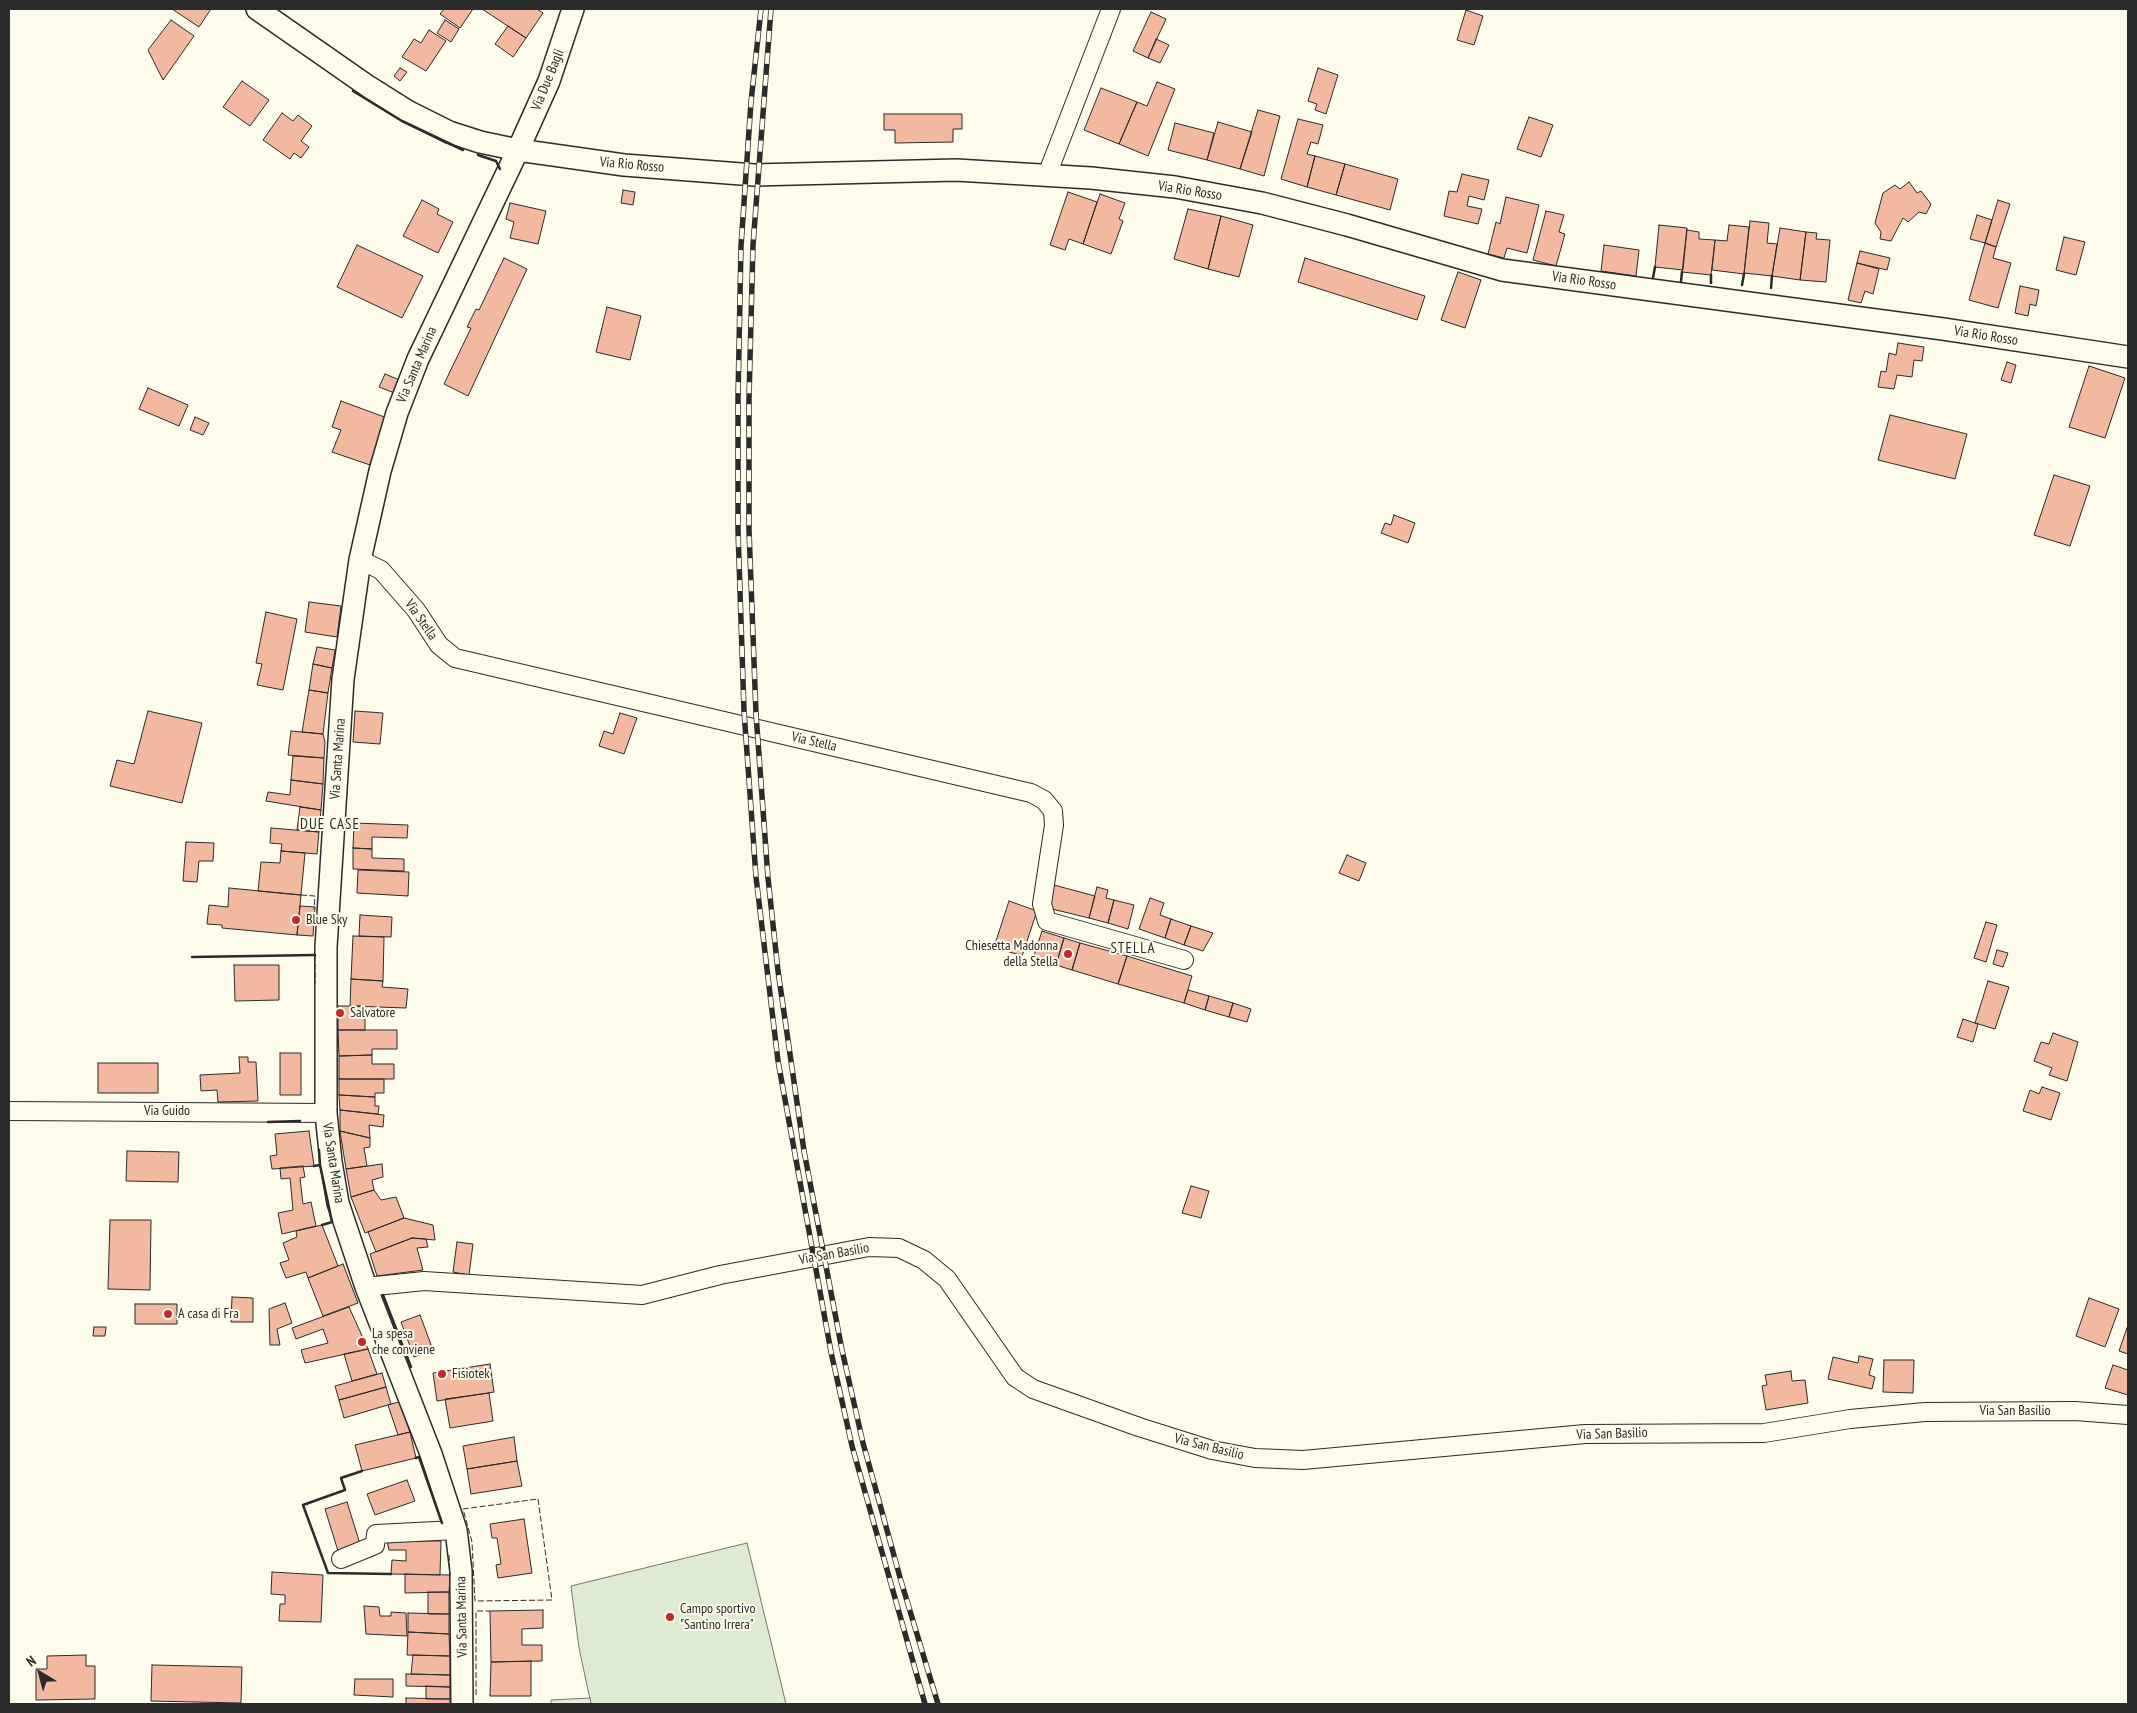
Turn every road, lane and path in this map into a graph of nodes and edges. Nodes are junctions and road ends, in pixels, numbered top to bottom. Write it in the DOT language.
graph roads {
  1 [pos="257,9"];
  2 [pos="573,9"];
  3 [pos="1111,9"];
  4 [pos="518,150"];
  5 [pos="1047,175"];
  6 [pos="2128,357"];
  7 [pos="360,560"];
  8 [pos="1184,960"];
  9 [pos="9,1111"];
  10 [pos="326,1113"];
  11 [pos="366,1287"];
  12 [pos="2128,1415"];
  13 [pos="456,1530"];
  14 [pos="341,1559"];
  15 [pos="462,1704"];
  1 -- 4 [label="street, Via Rio Rosso"];
  2 -- 4 [label="street, Via Due Bagli"];
  3 -- 5 [label="street"];
  4 -- 5 [label="street, Via Rio Rosso"];
  4 -- 7 [label="street, Via Santa Marina"];
  5 -- 6 [label="street, Via Rio Rosso"];
  7 -- 8 [label="street, Via Stella"];
  7 -- 10 [label="street, Via Santa Marina"];
  9 -- 10 [label="street, Via Guido"];
  10 -- 11 [label="street, Via Santa Marina"];
  11 -- 12 [label="street, Via San Basilio"];
  11 -- 13 [label="street, Via Santa Marina"];
  13 -- 14 [label="street"];
  13 -- 15 [label="street, Via Santa Marina"];
}
